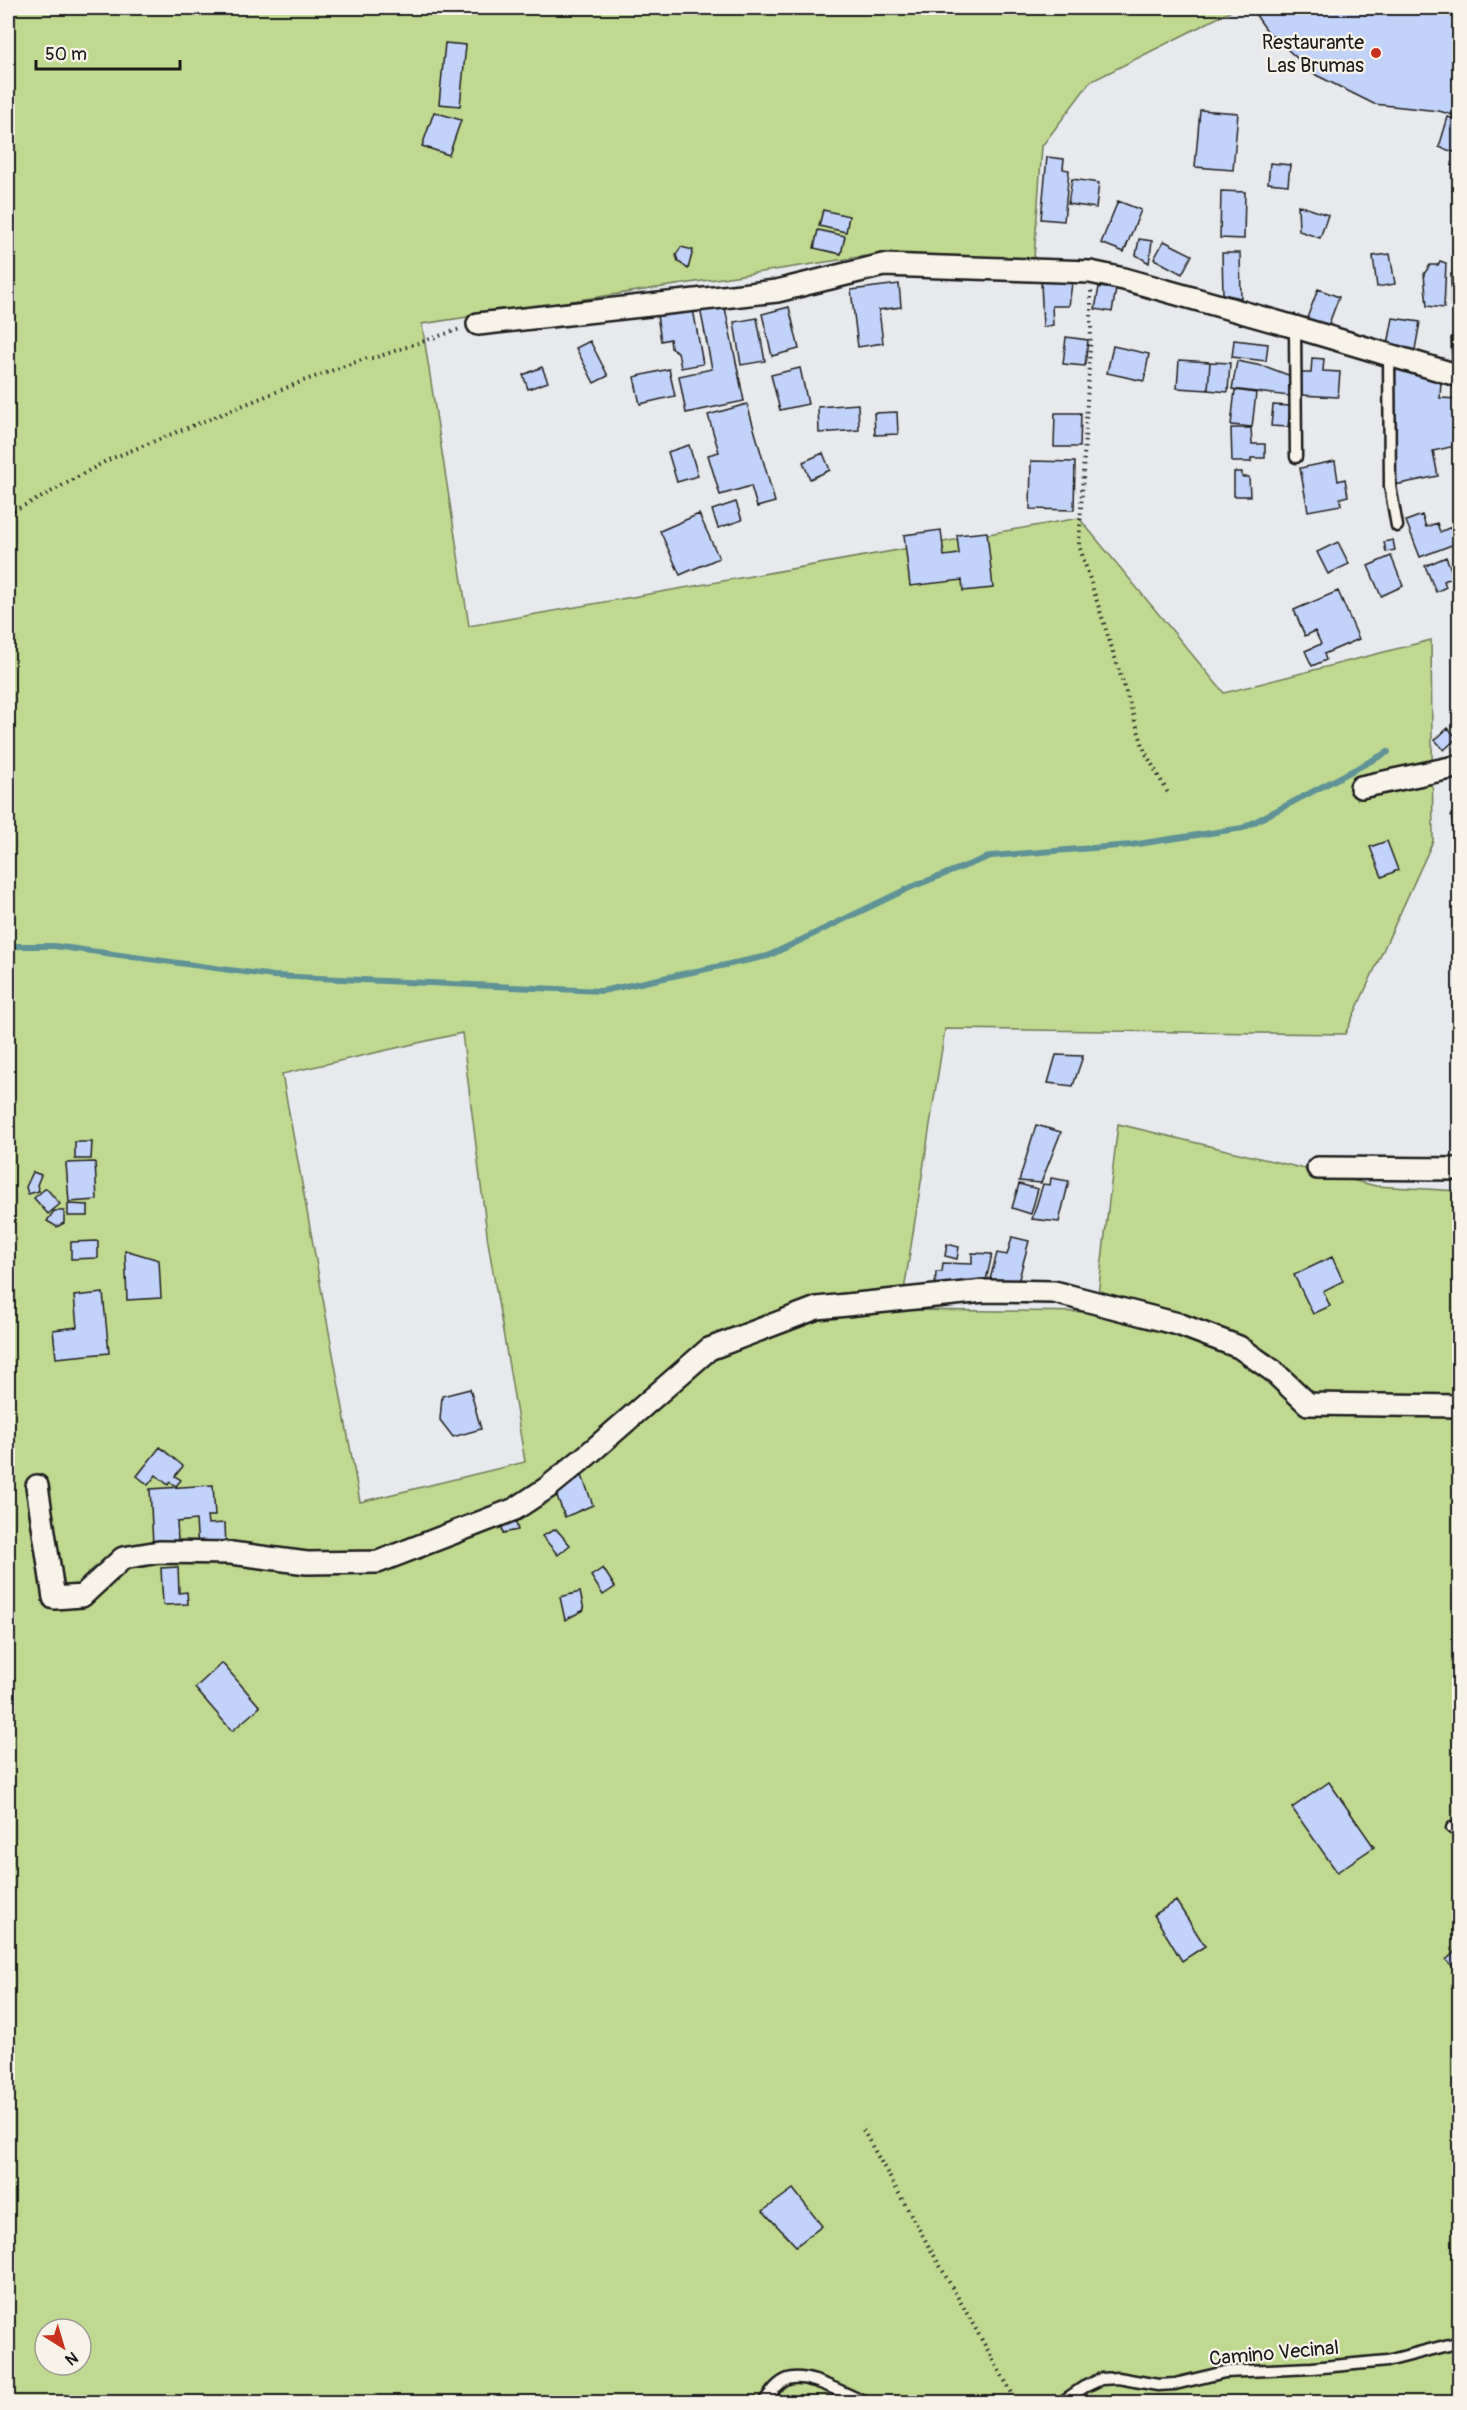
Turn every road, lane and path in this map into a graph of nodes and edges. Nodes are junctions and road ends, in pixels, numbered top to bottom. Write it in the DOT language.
graph roads {
  1 [pos="1090,272"];
  2 [pos="478,324"];
  3 [pos="1295,327"];
  4 [pos="1389,354"];
  5 [pos="1460,376"];
  6 [pos="1296,457"];
  7 [pos="8,513"];
  8 [pos="1397,526"];
  9 [pos="1460,766"];
  10 [pos="1361,787"];
  11 [pos="1169,795"];
  12 [pos="1318,1168"];
  13 [pos="1460,1169"];
  14 [pos="1460,1406"];
  15 [pos="37,1485"];
  16 [pos="862,2130"];
  17 [pos="1460,2342"];
  18 [pos="764,2403"];
  19 [pos="865,2403"];
  20 [pos="1017,2403"];
  21 [pos="1062,2403"];
  1 -- 2 [label="street"];
  1 -- 3 [label="street"];
  1 -- 11 [label="path"];
  2 -- 7 [label="path"];
  3 -- 4 [label="street"];
  3 -- 6 [label="lane"];
  4 -- 5 [label="street"];
  4 -- 8 [label="lane"];
  9 -- 10 [label="street"];
  12 -- 13 [label="street"];
  14 -- 15 [label="street"];
  16 -- 20 [label="path"];
  17 -- 21 [label="lane, Camino Vecinal"];
  18 -- 19 [label="lane"];
}
